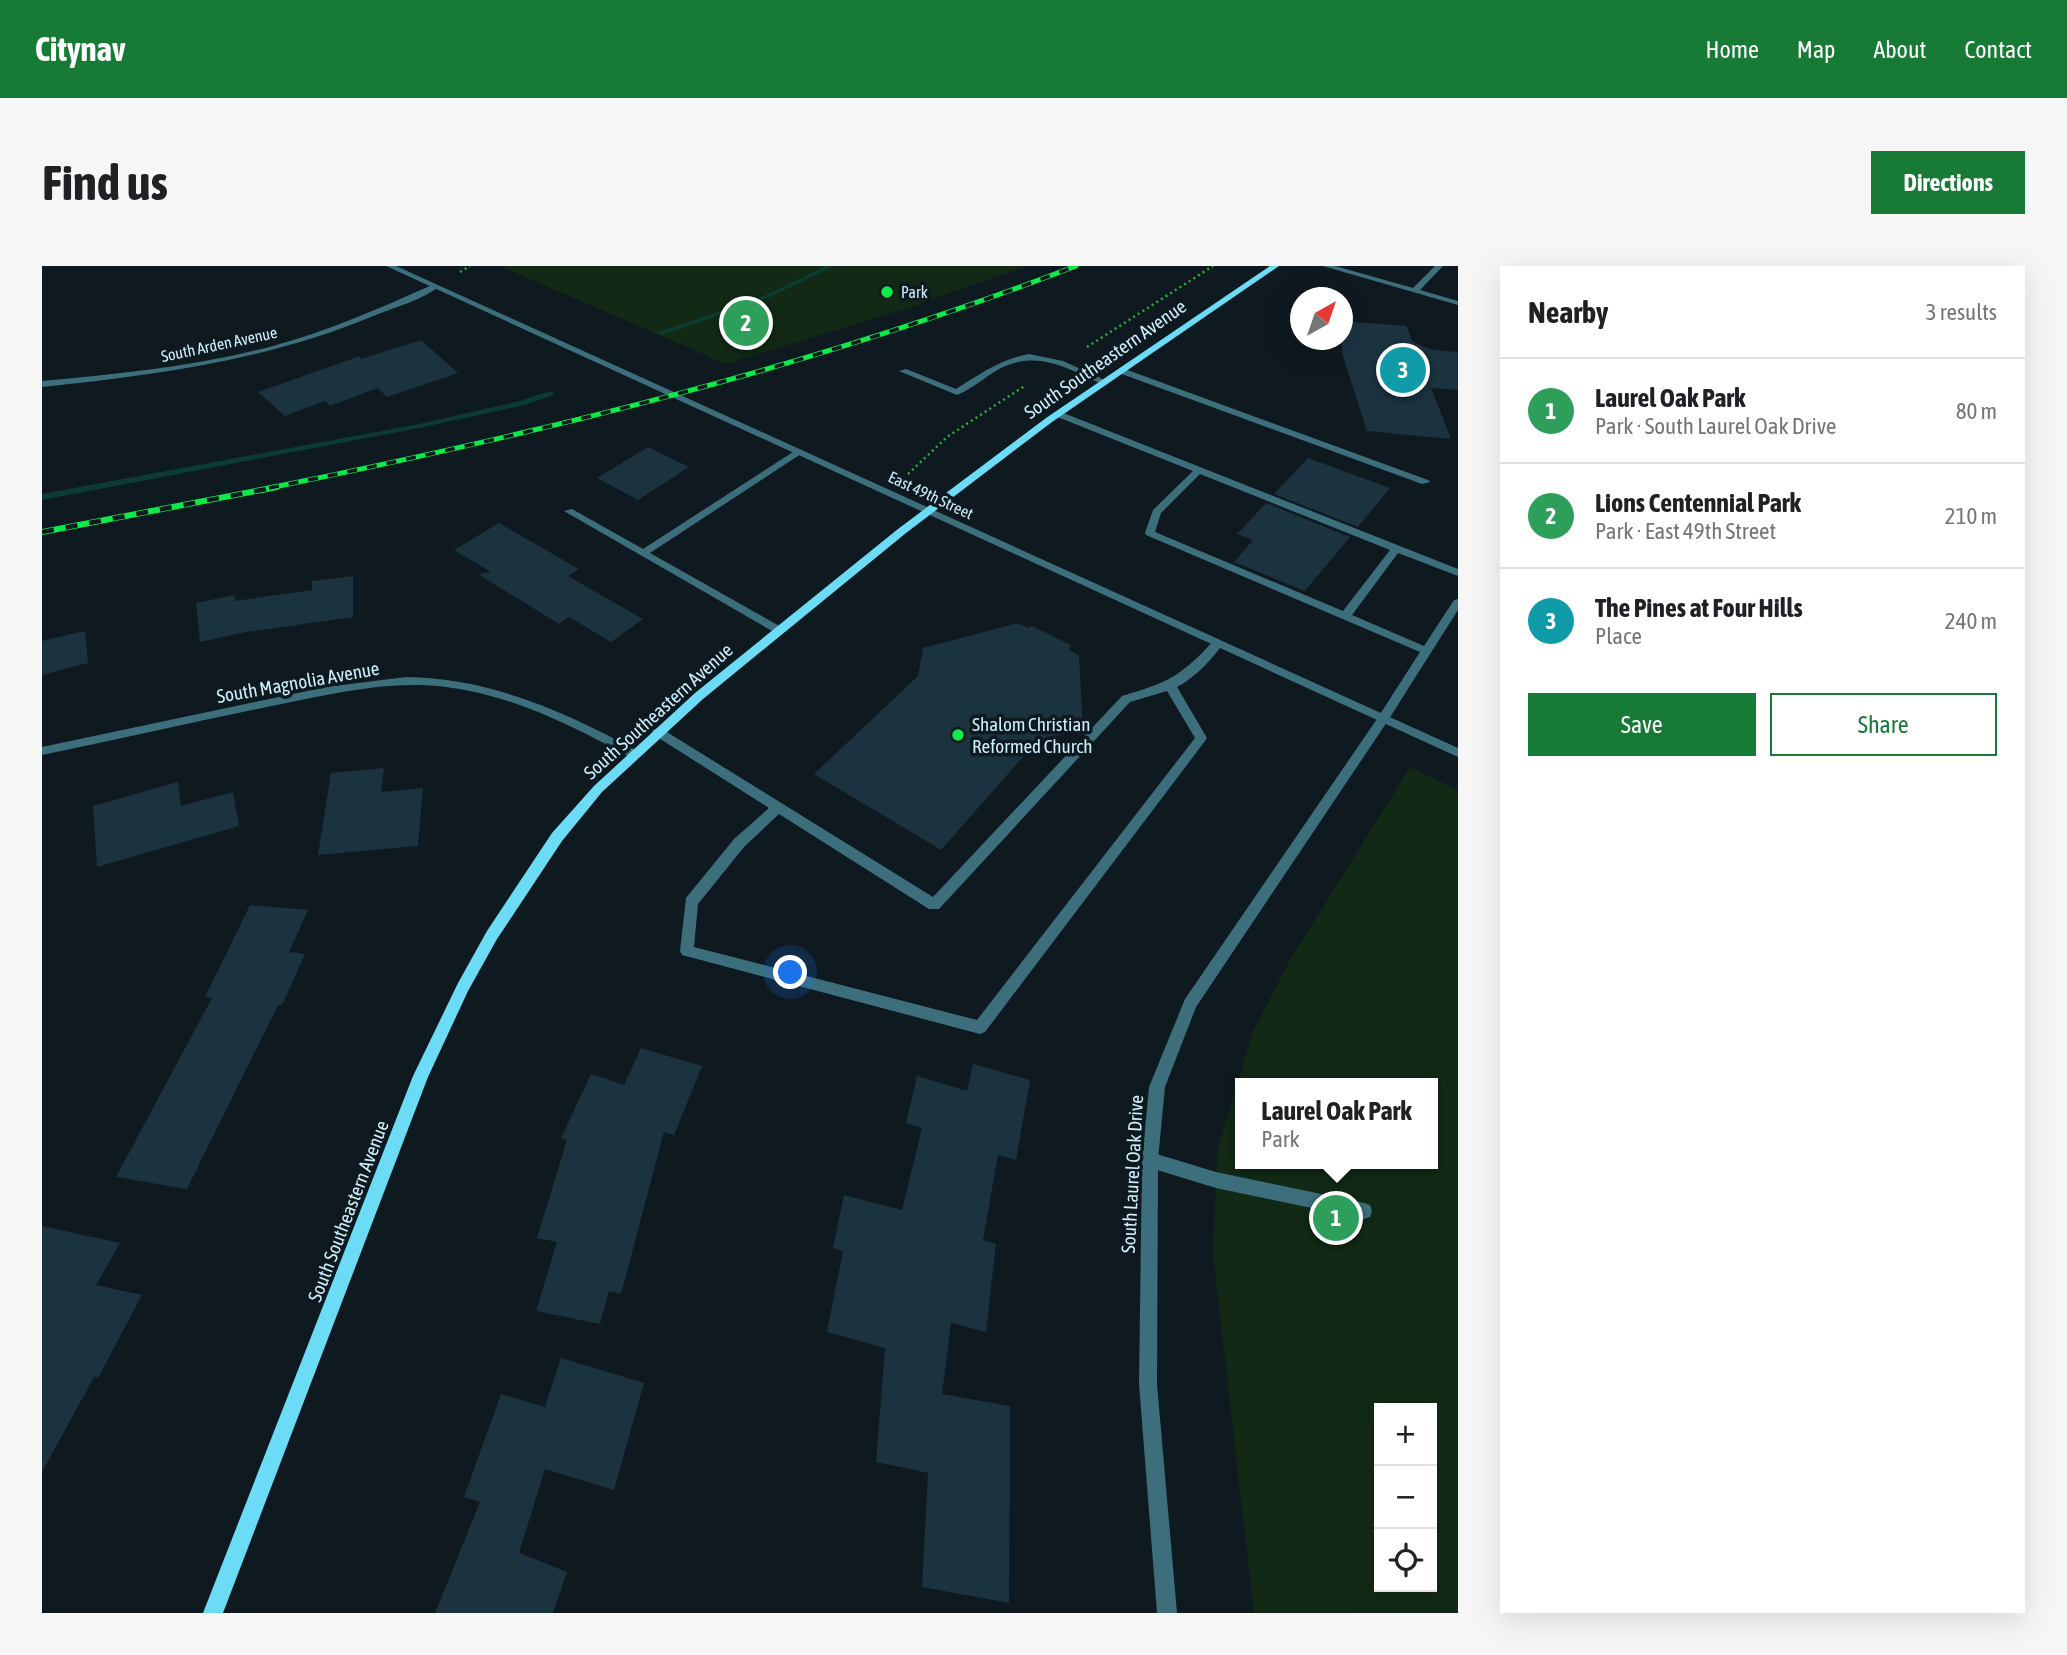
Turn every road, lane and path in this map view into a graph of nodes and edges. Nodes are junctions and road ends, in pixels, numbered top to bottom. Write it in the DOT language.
graph roads {
  1 [pos="390,266"];
  2 [pos="1213,266"];
  3 [pos="1275,266"];
  4 [pos="1327,266"];
  5 [pos="1439,266"];
  6 [pos="435,286"];
  7 [pos="1414,291"];
  8 [pos="1458,303"];
  9 [pos="1061,363"];
  10 [pos="1122,370"];
  11 [pos="903,371"];
  12 [pos="1105,382"];
  13 [pos="42,384"];
  14 [pos="1058,415"];
  15 [pos="799,452"];
  16 [pos="1199,470"];
  17 [pos="1425,482"];
  18 [pos="889,494"];
  19 [pos="569,511"];
  20 [pos="928,511"];
  21 [pos="1397,548"];
  22 [pos="643,554"];
  23 [pos="1458,573"];
  24 [pos="1458,601"];
  25 [pos="1345,616"];
  26 [pos="779,631"];
  27 [pos="1218,643"];
  28 [pos="1427,651"];
  29 [pos="1171,687"];
  30 [pos="1383,719"];
  31 [pos="658,732"];
  32 [pos="42,751"];
  33 [pos="1458,753"];
  34 [pos="634,754"];
  35 [pos="778,807"];
  36 [pos="1150,1160"];
  37 [pos="1364,1210"];
  38 [pos="213,1613"];
  39 [pos="1167,1613"];
  1 -- 6 [label="street, East 49th Street"];
  2 -- 9 [label="path"];
  3 -- 10 [label="main road, South Southeastern Avenue"];
  4 -- 7 [label="street"];
  5 -- 7 [label="street"];
  6 -- 13 [label="street, South Arden Avenue"];
  6 -- 15 [label="street, East 49th Street"];
  7 -- 8 [label="street"];
  9 -- 11 [label="street"];
  9 -- 12 [label="street"];
  9 -- 18 [label="path"];
  10 -- 12 [label="main road, South Southeastern Avenue"];
  10 -- 17 [label="street"];
  12 -- 14 [label="main road, South Southeastern Avenue"];
  14 -- 16 [label="street"];
  14 -- 20 [label="main road, South Southeastern Avenue"];
  15 -- 18 [label="street, East 49th Street"];
  15 -- 22 [label="street"];
  16 -- 21 [label="street"];
  16 -- 25 [label="street"];
  18 -- 20 [label="street, East 49th Street"];
  19 -- 22 [label="street"];
  20 -- 26 [label="main road, South Southeastern Avenue"];
  20 -- 27 [label="street, East 49th Street"];
  21 -- 23 [label="street"];
  21 -- 25 [label="street"];
  22 -- 26 [label="street"];
  24 -- 28 [label="street, South Laurel Oak Drive"];
  25 -- 28 [label="street"];
  26 -- 31 [label="main road, South Southeastern Avenue"];
  27 -- 29 [label="street"];
  27 -- 30 [label="street, East 49th Street"];
  28 -- 30 [label="street, South Laurel Oak Drive"];
  29 -- 35 [label="street"];
  29 -- 35 [label="street"];
  30 -- 33 [label="street, East 49th Street"];
  30 -- 36 [label="street, South Laurel Oak Drive"];
  31 -- 34 [label="main road, South Southeastern Avenue"];
  31 -- 35 [label="street"];
  32 -- 34 [label="street, South Magnolia Avenue"];
  34 -- 38 [label="main road, South Southeastern Avenue"];
  36 -- 37 [label="street"];
  36 -- 39 [label="street, South Laurel Oak Drive"];
}
